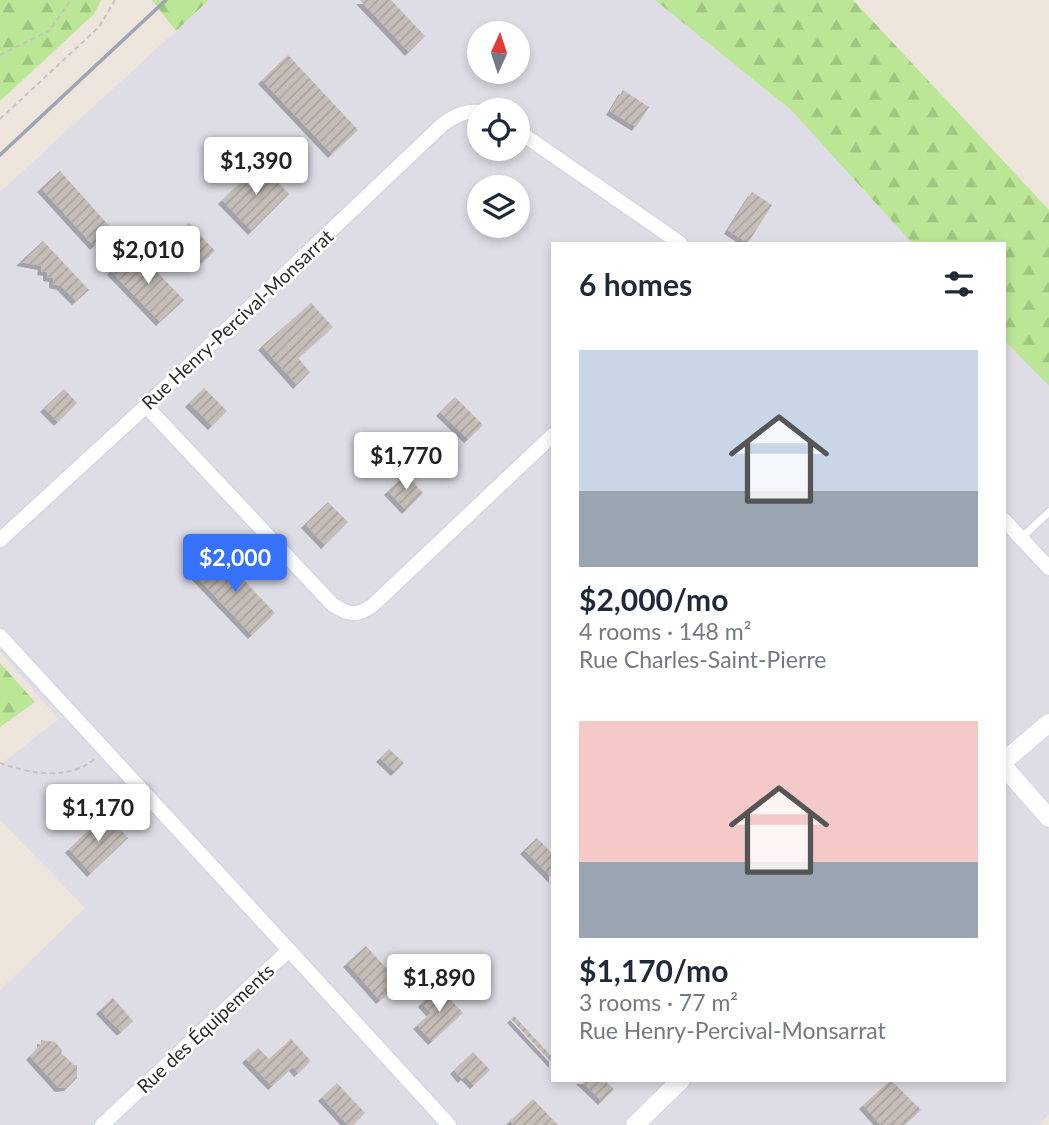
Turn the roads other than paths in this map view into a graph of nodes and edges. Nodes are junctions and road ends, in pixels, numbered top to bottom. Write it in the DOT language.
graph roads {
  1 [pos="467,113"];
  2 [pos="530,139"];
  3 [pos="679,242"];
  4 [pos="146,406"];
  5 [pos="551,437"];
  6 [pos="1049,512"];
  7 [pos="1006,522"];
  8 [pos="1021,538"];
  9 [pos="0,540"];
  10 [pos="1049,568"];
  11 [pos="0,636"];
  12 [pos="1049,723"];
  13 [pos="1006,759"];
  14 [pos="1006,769"];
  15 [pos="1049,818"];
  16 [pos="289,950"];
  17 [pos="679,1082"];
  18 [pos="102,1125"];
  19 [pos="449,1125"];
  20 [pos="635,1125"];
  1 -- 4 [label="street, Rue Henry-Percival-Monsarrat"];
  2 -- 3 [label="street"];
  4 -- 5 [label="street"];
  4 -- 9 [label="street, Rue Henry-Percival-Monsarrat"];
  6 -- 8 [label="lane"];
  7 -- 8 [label="street"];
  8 -- 10 [label="street"];
  11 -- 16 [label="street"];
  12 -- 13 [label="street"];
  14 -- 15 [label="street"];
  16 -- 18 [label="street, Rue des Équipements"];
  16 -- 19 [label="street, Rue des Équipements"];
  17 -- 20 [label="street"];
}
